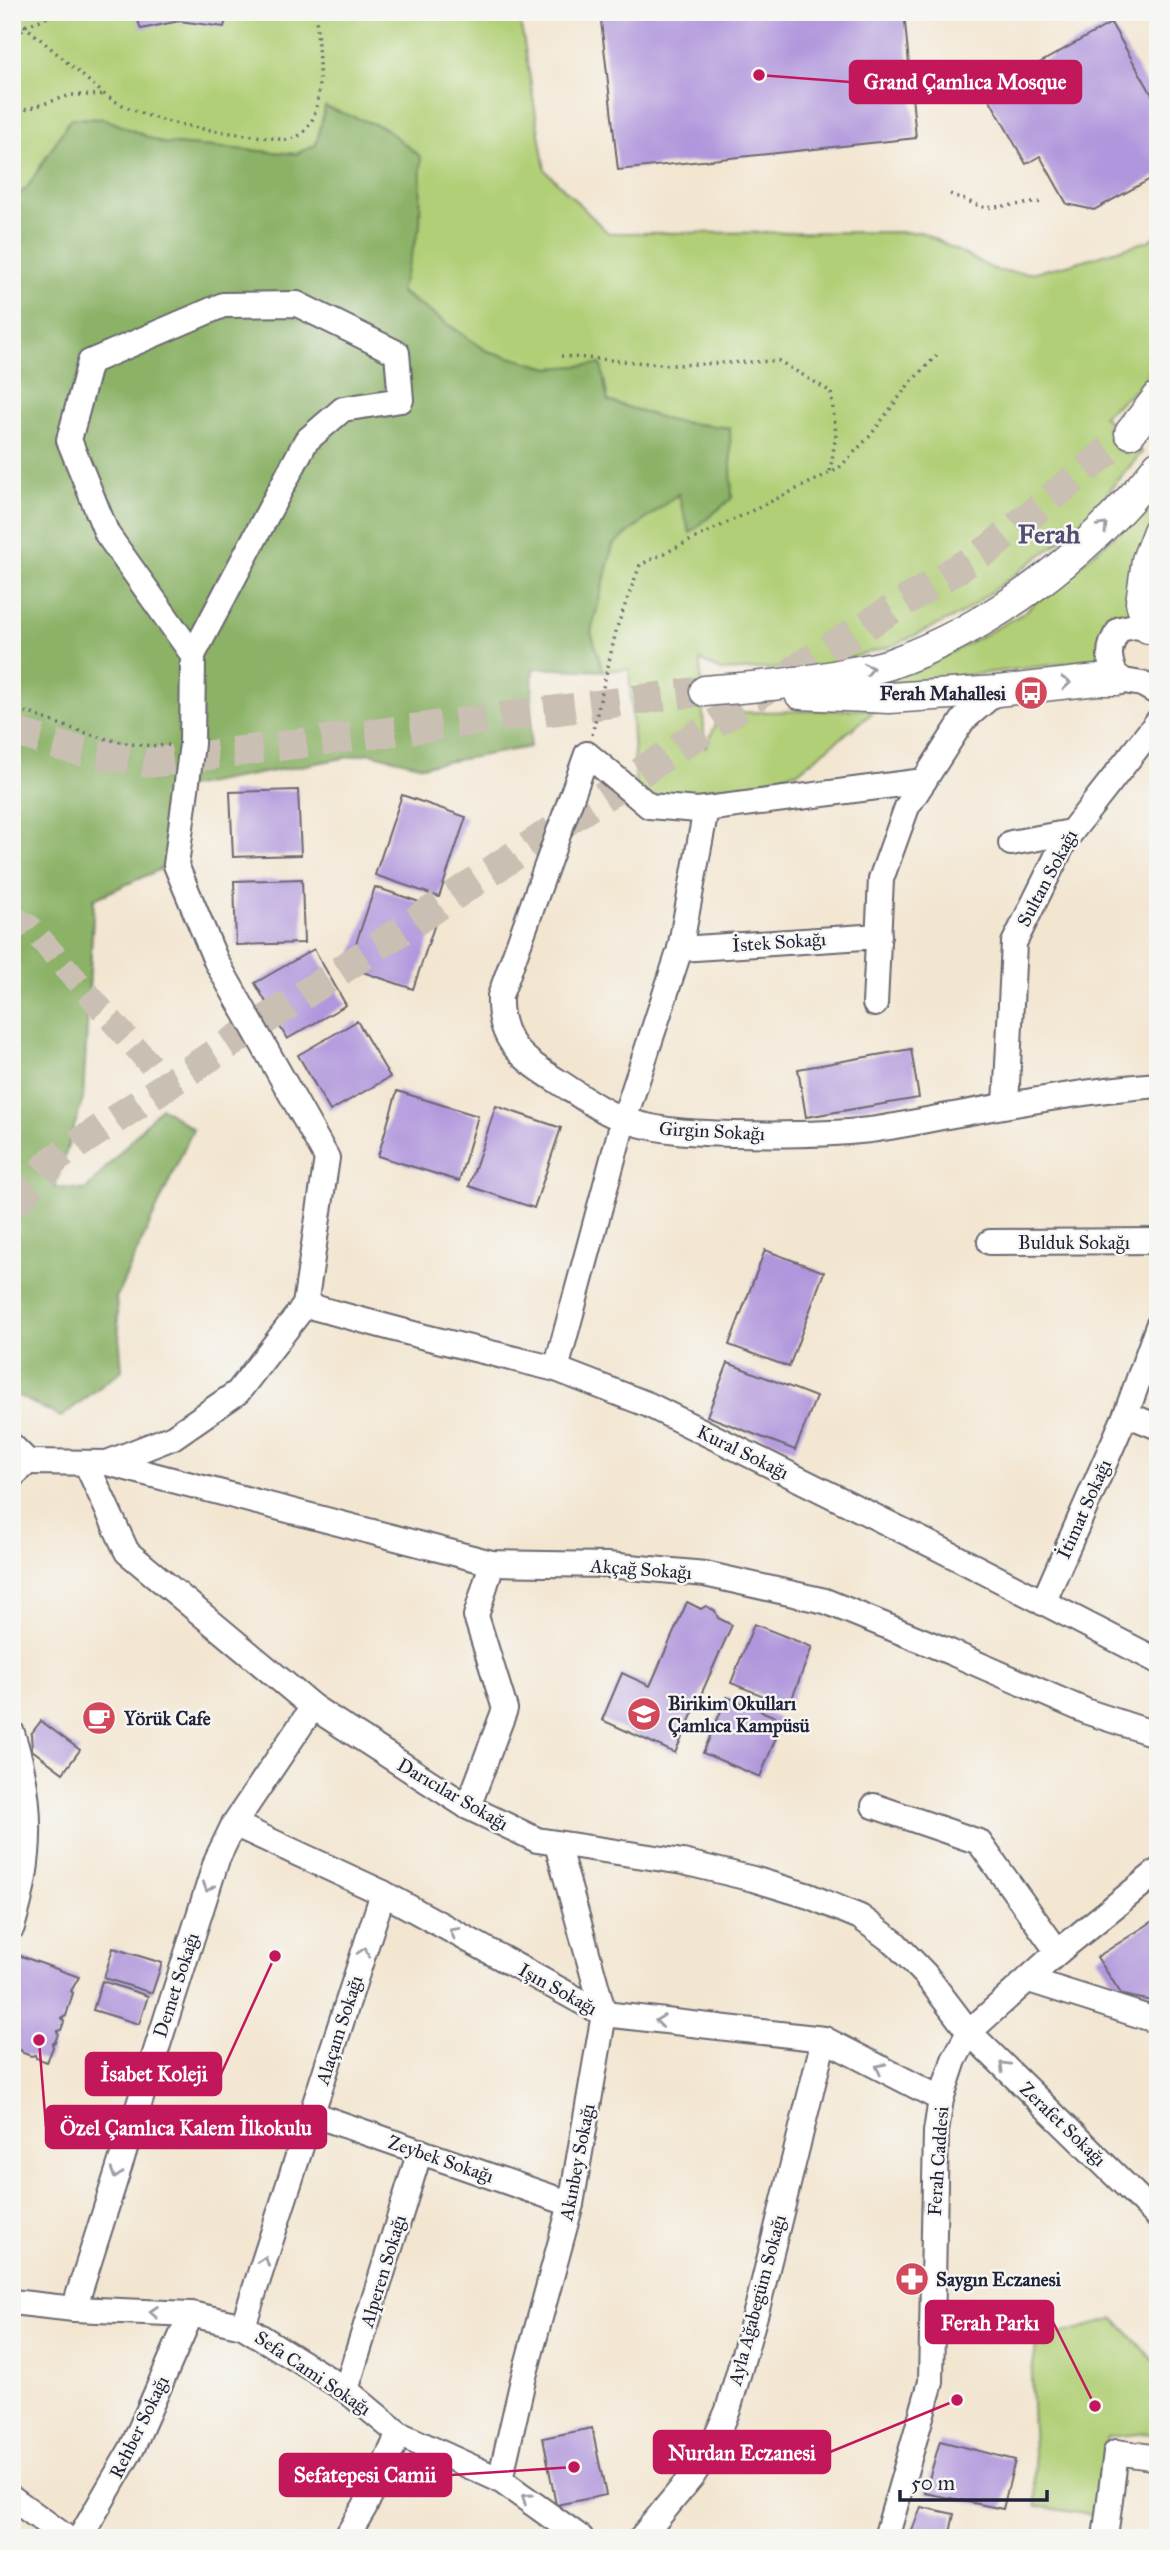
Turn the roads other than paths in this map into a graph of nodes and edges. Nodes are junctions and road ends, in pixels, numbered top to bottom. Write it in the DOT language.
graph roads {
  1 [pos="1158,397"];
  2 [pos="1130,432"];
  3 [pos="1158,466"];
  4 [pos="1158,530"];
  5 [pos="1155,636"];
  6 [pos="193,654"];
  7 [pos="1118,680"];
  8 [pos="997,691"];
  9 [pos="1158,693"];
  10 [pos="1158,721"];
  11 [pos="924,781"];
  12 [pos="706,809"];
  13 [pos="1071,832"];
  14 [pos="1011,843"];
  15 [pos="879,936"];
  16 [pos="680,949"];
  17 [pos="875,1004"];
  18 [pos="1158,1085"];
  19 [pos="1006,1105"];
  20 [pos="624,1120"];
  21 [pos="1158,1241"];
  22 [pos="990,1242"];
  23 [pos="305,1305"];
  24 [pos="1158,1326"];
  25 [pos="556,1370"];
  26 [pos="1126,1415"];
  27 [pos="1158,1427"];
  28 [pos="17,1461"];
  29 [pos="97,1463"];
  30 [pos="492,1563"];
  31 [pos="1043,1603"];
  32 [pos="1158,1661"];
  33 [pos="313,1707"];
  34 [pos="12,1733"];
  35 [pos="1158,1735"];
  36 [pos="16,1760"];
  37 [pos="874,1806"];
  38 [pos="468,1807"];
  39 [pos="234,1825"];
  40 [pos="557,1844"];
  41 [pos="1158,1871"];
  42 [pos="383,1893"];
  43 [pos="12,1927"];
  44 [pos="1058,1952"];
  45 [pos="1029,1980"];
  46 [pos="604,2014"];
  47 [pos="1158,2021"];
  48 [pos="969,2032"];
  49 [pos="824,2039"];
  50 [pos="941,2099"];
  51 [pos="312,2114"];
  52 [pos="419,2151"];
  53 [pos="571,2204"];
  54 [pos="1158,2217"];
  55 [pos="12,2302"];
  56 [pos="74,2309"];
  57 [pos="191,2314"];
  58 [pos="243,2326"];
  59 [pos="346,2390"];
  60 [pos="399,2434"];
  61 [pos="1158,2458"];
  62 [pos="500,2480"];
  63 [pos="12,2498"];
  64 [pos="65,2536"];
  65 [pos="346,2538"];
  66 [pos="581,2538"];
  67 [pos="641,2538"];
  68 [pos="886,2538"];
  69 [pos="1105,2538"];
  1 -- 2 [label="main road"];
  8 -- 3 [label="main road, one-way"];
  4 -- 5 [label="main road"];
  5 -- 7 [label="street"];
  6 -- 6 [label="street"];
  6 -- 23 [label="street"];
  8 -- 7 [label="main road, one-way"];
  7 -- 9 [label="street"];
  8 -- 11 [label="street"];
  10 -- 13 [label="street, Sultan Sokağı"];
  11 -- 12 [label="street"];
  11 -- 15 [label="street"];
  12 -- 16 [label="street"];
  12 -- 20 [label="street, Girgin Sokağı"];
  13 -- 14 [label="street"];
  13 -- 19 [label="street, Sultan Sokağı"];
  15 -- 16 [label="street, İstek Sokağı"];
  15 -- 17 [label="street"];
  16 -- 20 [label="street"];
  18 -- 19 [label="street, Girgin Sokağı"];
  19 -- 20 [label="street, Girgin Sokağı"];
  20 -- 25 [label="street"];
  21 -- 22 [label="street, Bulduk Sokağı"];
  23 -- 25 [label="street, Kural Sokağı"];
  23 -- 29 [label="street"];
  24 -- 26 [label="street, İtimat Sokağı"];
  25 -- 31 [label="street, Kural Sokağı"];
  26 -- 27 [label="street"];
  26 -- 31 [label="street, İtimat Sokağı"];
  28 -- 29 [label="street"];
  29 -- 30 [label="street, Akçağ Sokağı"];
  29 -- 33 [label="street, Darıcılar Sokağı"];
  30 -- 35 [label="street, Akçağ Sokağı"];
  30 -- 38 [label="street"];
  31 -- 32 [label="street, Kural Sokağı"];
  33 -- 38 [label="street, Darıcılar Sokağı"];
  33 -- 39 [label="street, Demet Sokağı"];
  34 -- 36 [label="street"];
  36 -- 43 [label="street"];
  37 -- 44 [label="street"];
  38 -- 40 [label="street, Darıcılar Sokağı"];
  39 -- 42 [label="street, Işın Sokağı"];
  39 -- 56 [label="street, Demet Sokağı, one-way"];
  40 -- 46 [label="street, Akınbey Sokağı"];
  40 -- 48 [label="street, Darıcılar Sokağı"];
  41 -- 44 [label="street, Ferah Caddesi"];
  46 -- 42 [label="street, Işın Sokağı, one-way"];
  51 -- 42 [label="street, Alaçam Sokağı, one-way"];
  44 -- 45 [label="street, Ferah Caddesi"];
  45 -- 47 [label="street"];
  45 -- 48 [label="street, Ferah Caddesi"];
  49 -- 46 [label="street, Işın Sokağı, one-way"];
  46 -- 53 [label="street, Akınbey Sokağı"];
  48 -- 50 [label="street, Ferah Caddesi"];
  54 -- 48 [label="street, Zerafet Sokağı, one-way"];
  50 -- 49 [label="street, Işın Sokağı, one-way"];
  49 -- 67 [label="street, Ayla Ağabegüm Sokağı"];
  50 -- 68 [label="street, Ferah Caddesi"];
  51 -- 52 [label="street, Zeybek Sokağı"];
  58 -- 51 [label="street, Alaçam Sokağı, one-way"];
  52 -- 53 [label="street, Zeybek Sokağı"];
  52 -- 59 [label="street, Alperen Sokağı"];
  53 -- 62 [label="street, Akınbey Sokağı"];
  55 -- 56 [label="street, Sefa Cami Sokağı"];
  57 -- 56 [label="street, Sefa Cami Sokağı, one-way"];
  57 -- 58 [label="street, Sefa Cami Sokağı"];
  57 -- 64 [label="street, Rehber Sokağı"];
  58 -- 59 [label="street, Sefa Cami Sokağı"];
  59 -- 60 [label="street, Sefa Cami Sokağı"];
  60 -- 62 [label="street, Sefa Cami Sokağı"];
  60 -- 65 [label="street"];
  61 -- 69 [label="street"];
  66 -- 62 [label="street, Sefa Cami Sokağı, one-way"];
  63 -- 64 [label="street"];
}
